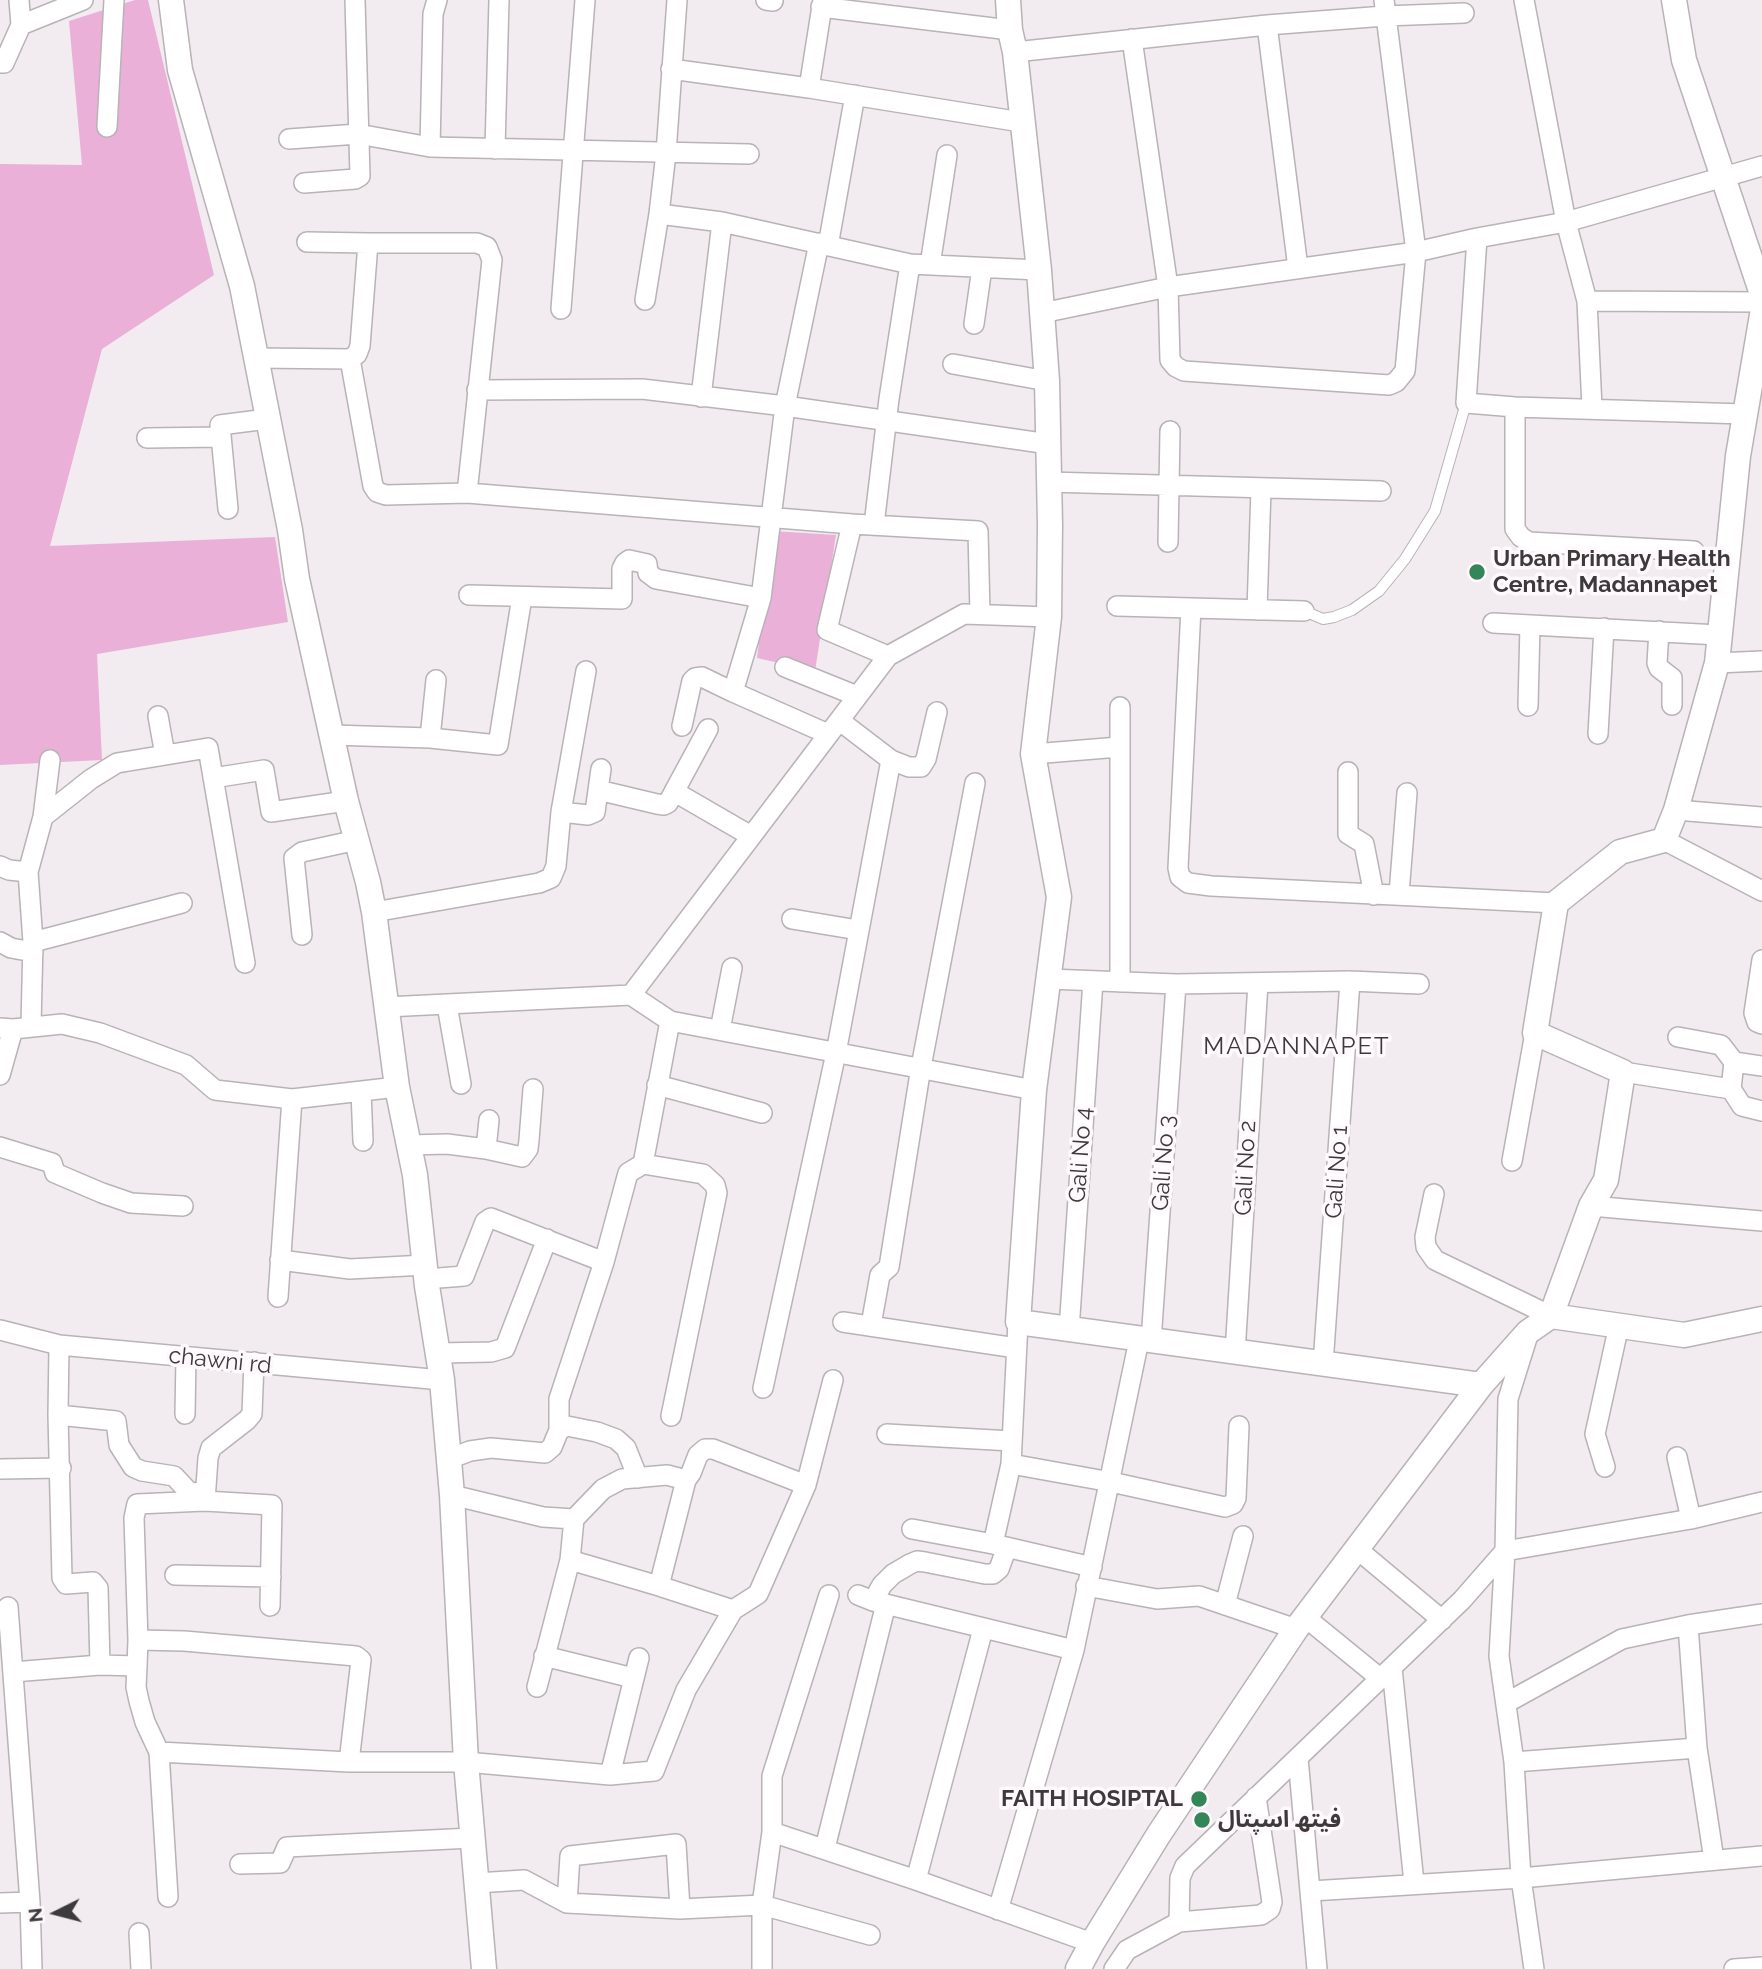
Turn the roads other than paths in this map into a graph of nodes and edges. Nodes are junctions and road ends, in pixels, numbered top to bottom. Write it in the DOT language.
graph roads {
  1 [pos="19,0"];
  2 [pos="83,0"];
  3 [pos="114,0"];
  4 [pos="170,0"];
  5 [pos="355,0"];
  6 [pos="437,0"];
  7 [pos="499,0"];
  8 [pos="584,0"];
  9 [pos="677,0"];
  10 [pos="766,0"];
  11 [pos="1008,0"];
  12 [pos="1524,0"];
  13 [pos="1674,0"];
  14 [pos="773,1"];
  15 [pos="822,4"];
  16 [pos="1385,8"];
  17 [pos="1464,13"];
  18 [pos="21,25"];
  19 [pos="1268,25"];
  20 [pos="1132,39"];
  21 [pos="1012,41"];
  22 [pos="0,63"];
  23 [pos="671,69"];
  24 [pos="809,88"];
  25 [pos="855,94"];
  26 [pos="1021,122"];
  27 [pos="107,127"];
  28 [pos="358,134"];
  29 [pos="289,139"];
  30 [pos="430,148"];
  31 [pos="495,149"];
  32 [pos="574,151"];
  33 [pos="666,153"];
  34 [pos="750,154"];
  35 [pos="947,155"];
  36 [pos="1762,166"];
  37 [pos="1722,177"];
  38 [pos="304,183"];
  39 [pos="659,214"];
  40 [pos="722,222"];
  41 [pos="1566,222"];
  42 [pos="1477,238"];
  43 [pos="307,242"];
  44 [pos="368,243"];
  45 [pos="823,245"];
  46 [pos="1416,252"];
  47 [pos="920,265"];
  48 [pos="982,268"];
  49 [pos="1298,268"];
  50 [pos="1039,270"];
  51 [pos="1168,287"];
  52 [pos="1762,294"];
  53 [pos="645,300"];
  54 [pos="1587,300"];
  55 [pos="1762,302"];
  56 [pos="561,310"];
  57 [pos="1042,313"];
  58 [pos="1762,315"];
  59 [pos="974,324"];
  60 [pos="256,358"];
  61 [pos="350,359"];
  62 [pos="953,364"];
  63 [pos="1047,381"];
  64 [pos="478,390"];
  65 [pos="701,397"];
  66 [pos="1465,403"];
  67 [pos="1752,404"];
  68 [pos="785,406"];
  69 [pos="1515,407"];
  70 [pos="1592,408"];
  71 [pos="267,419"];
  72 [pos="887,420"];
  73 [pos="1170,431"];
  74 [pos="221,437"];
  75 [pos="148,438"];
  76 [pos="1049,444"];
  77 [pos="1048,482"];
  78 [pos="1169,484"];
  79 [pos="1261,489"];
  80 [pos="1381,491"];
  81 [pos="467,493"];
  82 [pos="228,509"];
  83 [pos="771,517"];
  84 [pos="852,524"];
  85 [pos="874,526"];
  86 [pos="1168,542"];
  87 [pos="1694,551"];
  88 [pos="469,595"];
  89 [pos="522,597"];
  90 [pos="761,598"];
  91 [pos="1117,606"];
  92 [pos="1191,608"];
  93 [pos="1257,610"];
  94 [pos="1304,611"];
  95 [pos="980,614"];
  96 [pos="1049,617"];
  97 [pos="1493,622"];
  98 [pos="1530,625"];
  99 [pos="1604,628"];
  100 [pos="1658,631"];
  101 [pos="1719,635"];
  102 [pos="888,656"];
  103 [pos="1762,661"];
  104 [pos="1717,663"];
  105 [pos="785,667"];
  106 [pos="586,671"];
  107 [pos="436,680"];
  108 [pos="733,692"];
  109 [pos="857,696"];
  110 [pos="1672,705"];
  111 [pos="1528,706"];
  112 [pos="1120,708"];
  113 [pos="937,712"];
  114 [pos="158,716"];
  115 [pos="682,726"];
  116 [pos="834,728"];
  117 [pos="708,729"];
  118 [pos="1598,734"];
  119 [pos="331,735"];
  120 [pos="430,738"];
  121 [pos="1119,747"];
  122 [pos="1033,754"];
  123 [pos="165,755"];
  124 [pos="50,760"];
  125 [pos="891,760"];
  126 [pos="601,769"];
  127 [pos="1348,772"];
  128 [pos="212,778"];
  129 [pos="975,783"];
  130 [pos="598,790"];
  131 [pos="675,792"];
  132 [pos="1407,793"];
  133 [pos="346,801"];
  134 [pos="1676,810"];
  135 [pos="561,812"];
  136 [pos="43,817"];
  137 [pos="1762,817"];
  138 [pos="751,836"];
  139 [pos="357,840"];
  140 [pos="1664,841"];
  141 [pos="0,866"];
  142 [pos="28,872"];
  143 [pos="1762,891"];
  144 [pos="1399,894"];
  145 [pos="1374,895"];
  146 [pos="182,904"];
  147 [pos="1556,904"];
  148 [pos="374,912"];
  149 [pos="792,919"];
  150 [pos="858,930"];
  151 [pos="302,935"];
  152 [pos="0,942"];
  153 [pos="33,947"];
  154 [pos="1762,960"];
  155 [pos="245,963"];
  156 [pos="732,968"];
  157 [pos="1049,979"];
  158 [pos="1093,981"];
  159 [pos="1350,981"];
  160 [pos="1120,982"];
  161 [pos="1258,983"];
  162 [pos="1176,984"];
  163 [pos="1419,984"];
  164 [pos="631,995"];
  165 [pos="447,1005"];
  166 [pos="386,1007"];
  167 [pos="670,1021"];
  168 [pos="1762,1024"];
  169 [pos="14,1027"];
  170 [pos="720,1030"];
  171 [pos="1535,1032"];
  172 [pos="1678,1037"];
  173 [pos="836,1052"];
  174 [pos="1734,1062"];
  175 [pos="1762,1066"];
  176 [pos="921,1067"];
  177 [pos="1623,1072"];
  178 [pos="0,1075"];
  179 [pos="461,1084"];
  180 [pos="657,1085"];
  181 [pos="397,1087"];
  182 [pos="533,1089"];
  183 [pos="1731,1089"];
  184 [pos="1034,1090"];
  185 [pos="361,1091"];
  186 [pos="292,1100"];
  187 [pos="1762,1111"];
  188 [pos="762,1113"];
  189 [pos="489,1120"];
  190 [pos="363,1141"];
  191 [pos="409,1145"];
  192 [pos="0,1147"];
  193 [pos="486,1149"];
  194 [pos="1512,1161"];
  195 [pos="643,1164"];
  196 [pos="1434,1194"];
  197 [pos="183,1206"];
  198 [pos="1591,1206"];
  199 [pos="1762,1221"];
  200 [pos="547,1239"];
  201 [pos="280,1260"];
  202 [pos="604,1262"];
  203 [pos="426,1272"];
  204 [pos="278,1297"];
  205 [pos="1550,1317"];
  206 [pos="1762,1319"];
  207 [pos="843,1322"];
  208 [pos="1018,1322"];
  209 [pos="871,1325"];
  210 [pos="1619,1325"];
  211 [pos="1069,1329"];
  212 [pos="0,1330"];
  213 [pos="1528,1332"];
  214 [pos="1145,1340"];
  215 [pos="59,1345"];
  216 [pos="1016,1348"];
  217 [pos="438,1353"];
  218 [pos="1235,1353"];
  219 [pos="186,1357"];
  220 [pos="254,1362"];
  221 [pos="1323,1364"];
  222 [pos="442,1380"];
  223 [pos="833,1380"];
  224 [pos="1481,1385"];
  225 [pos="763,1388"];
  226 [pos="185,1414"];
  227 [pos="58,1415"];
  228 [pos="671,1416"];
  229 [pos="1239,1426"];
  230 [pos="559,1430"];
  231 [pos="887,1434"];
  232 [pos="1012,1441"];
  233 [pos="1677,1457"];
  234 [pos="449,1459"];
  235 [pos="1011,1464"];
  236 [pos="1605,1467"];
  237 [pos="61,1468"];
  238 [pos="0,1469"];
  239 [pos="638,1478"];
  240 [pos="686,1480"];
  241 [pos="1111,1482"];
  242 [pos="806,1485"];
  243 [pos="452,1495"];
  244 [pos="205,1498"];
  245 [pos="1762,1502"];
  246 [pos="574,1519"];
  247 [pos="1691,1519"];
  248 [pos="912,1530"];
  249 [pos="1243,1536"];
  250 [pos="1000,1545"];
  251 [pos="1357,1549"];
  252 [pos="1506,1551"];
  253 [pos="569,1560"];
  254 [pos="1092,1567"];
  255 [pos="175,1575"];
  256 [pos="271,1577"];
  257 [pos="659,1586"];
  258 [pos="1086,1586"];
  259 [pos="830,1595"];
  260 [pos="872,1600"];
  261 [pos="1225,1605"];
  262 [pos="270,1606"];
  263 [pos="8,1607"];
  264 [pos="733,1610"];
  265 [pos="1762,1614"];
  266 [pos="1442,1620"];
  267 [pos="1301,1623"];
  268 [pos="1688,1625"];
  269 [pos="983,1629"];
  270 [pos="138,1640"];
  271 [pos="1074,1650"];
  272 [pos="544,1656"];
  273 [pos="639,1658"];
  274 [pos="100,1665"];
  275 [pos="137,1666"];
  276 [pos="13,1672"];
  277 [pos="1386,1674"];
  278 [pos="633,1678"];
  279 [pos="537,1687"];
  280 [pos="1506,1703"];
  281 [pos="8,1710"];
  282 [pos="1697,1748"];
  283 [pos="159,1752"];
  284 [pos="1298,1758"];
  285 [pos="349,1762"];
  286 [pos="466,1762"];
  287 [pos="1514,1762"];
  288 [pos="610,1775"];
  289 [pos="1256,1797"];
  290 [pos="772,1832"];
  291 [pos="472,1838"];
  292 [pos="825,1848"];
  293 [pos="1762,1856"];
  294 [pos="1714,1860"];
  295 [pos="240,1864"];
  296 [pos="1521,1878"];
  297 [pos="916,1880"];
  298 [pos="476,1883"];
  299 [pos="1414,1883"];
  300 [pos="1311,1891"];
  301 [pos="169,1897"];
  302 [pos="30,1902"];
  303 [pos="0,1903"];
  304 [pos="567,1903"];
  305 [pos="762,1905"];
  306 [pos="680,1909"];
  307 [pos="998,1910"];
  308 [pos="1179,1922"];
  309 [pos="139,1933"];
  310 [pos="870,1935"];
  311 [pos="1091,1943"];
  312 [pos="1762,1967"];
  313 [pos="32,1969"];
  314 [pos="141,1969"];
  315 [pos="484,1969"];
  316 [pos="762,1969"];
  317 [pos="1078,1969"];
  318 [pos="1114,1969"];
  319 [pos="1317,1969"];
  320 [pos="1534,1969"];
  321 [pos="1734,1969"];
  1 -- 18 [label="street"];
  2 -- 18 [label="street"];
  3 -- 27 [label="street"];
  4 -- 60 [label="street"];
  5 -- 28 [label="street"];
  6 -- 30 [label="street"];
  7 -- 31 [label="street"];
  8 -- 32 [label="street"];
  9 -- 23 [label="street"];
  10 -- 14 [label="street"];
  11 -- 21 [label="street"];
  12 -- 41 [label="street"];
  13 -- 37 [label="street"];
  15 -- 21 [label="street"];
  15 -- 24 [label="street"];
  16 -- 17 [label="street"];
  16 -- 19 [label="street"];
  16 -- 46 [label="street"];
  18 -- 22 [label="street"];
  19 -- 20 [label="street"];
  19 -- 49 [label="street"];
  20 -- 21 [label="street"];
  20 -- 51 [label="street"];
  21 -- 26 [label="street"];
  23 -- 24 [label="street"];
  23 -- 33 [label="street"];
  24 -- 25 [label="street"];
  25 -- 26 [label="street"];
  25 -- 45 [label="street"];
  26 -- 50 [label="street"];
  28 -- 29 [label="street"];
  28 -- 30 [label="street"];
  28 -- 38 [label="street"];
  30 -- 31 [label="street"];
  31 -- 32 [label="street"];
  32 -- 33 [label="street"];
  32 -- 56 [label="street"];
  33 -- 34 [label="street"];
  33 -- 39 [label="street"];
  35 -- 47 [label="street"];
  36 -- 37 [label="street"];
  37 -- 41 [label="street"];
  37 -- 52 [label="street"];
  39 -- 40 [label="street"];
  39 -- 53 [label="street"];
  40 -- 45 [label="street"];
  40 -- 65 [label="street"];
  41 -- 42 [label="street"];
  41 -- 54 [label="street"];
  42 -- 46 [label="street"];
  42 -- 66 [label="street"];
  43 -- 44 [label="street"];
  44 -- 61 [label="street"];
  44 -- 64 [label="street"];
  45 -- 47 [label="street"];
  45 -- 68 [label="street"];
  46 -- 49 [label="street"];
  46 -- 51 [label="street"];
  47 -- 48 [label="street"];
  47 -- 72 [label="street"];
  48 -- 50 [label="street"];
  48 -- 59 [label="street"];
  49 -- 51 [label="street"];
  50 -- 57 [label="street"];
  51 -- 57 [label="street"];
  54 -- 55 [label="street"];
  54 -- 70 [label="street"];
  57 -- 63 [label="street"];
  58 -- 67 [label="street"];
  60 -- 61 [label="street"];
  60 -- 71 [label="street"];
  61 -- 81 [label="street"];
  62 -- 63 [label="street"];
  63 -- 76 [label="street"];
  64 -- 65 [label="street"];
  64 -- 81 [label="street"];
  65 -- 68 [label="street"];
  66 -- 69 [label="street"];
  66 -- 94 [label="lane"];
  67 -- 70 [label="street"];
  67 -- 101 [label="street"];
  68 -- 72 [label="street"];
  68 -- 83 [label="street"];
  69 -- 70 [label="street"];
  69 -- 87 [label="street"];
  71 -- 74 [label="street"];
  71 -- 119 [label="street"];
  72 -- 76 [label="street"];
  72 -- 85 [label="street"];
  73 -- 78 [label="street"];
  74 -- 75 [label="street"];
  74 -- 82 [label="street"];
  76 -- 77 [label="street"];
  77 -- 78 [label="street"];
  77 -- 96 [label="street"];
  78 -- 79 [label="street"];
  78 -- 86 [label="street"];
  79 -- 80 [label="street"];
  79 -- 93 [label="street"];
  81 -- 83 [label="street"];
  83 -- 84 [label="street"];
  83 -- 90 [label="street"];
  84 -- 85 [label="street"];
  84 -- 102 [label="street"];
  85 -- 95 [label="street"];
  88 -- 89 [label="street"];
  89 -- 90 [label="street"];
  89 -- 120 [label="street"];
  90 -- 108 [label="street"];
  91 -- 92 [label="street"];
  92 -- 93 [label="street"];
  92 -- 145 [label="street"];
  93 -- 94 [label="street"];
  95 -- 96 [label="street"];
  95 -- 102 [label="street"];
  96 -- 122 [label="street"];
  97 -- 98 [label="street"];
  98 -- 99 [label="street"];
  98 -- 111 [label="street"];
  99 -- 100 [label="street"];
  99 -- 118 [label="street"];
  100 -- 101 [label="street"];
  100 -- 110 [label="street"];
  101 -- 104 [label="street"];
  102 -- 109 [label="street"];
  103 -- 104 [label="street"];
  104 -- 134 [label="street"];
  105 -- 109 [label="street"];
  106 -- 135 [label="street"];
  107 -- 120 [label="street"];
  108 -- 115 [label="street"];
  108 -- 116 [label="street"];
  109 -- 116 [label="street"];
  112 -- 121 [label="street"];
  113 -- 125 [label="street"];
  114 -- 123 [label="street"];
  116 -- 125 [label="street"];
  116 -- 138 [label="street"];
  117 -- 131 [label="street"];
  119 -- 120 [label="street"];
  119 -- 133 [label="street"];
  121 -- 122 [label="street"];
  121 -- 160 [label="street"];
  122 -- 157 [label="street"];
  123 -- 128 [label="street"];
  123 -- 136 [label="street"];
  124 -- 136 [label="street"];
  125 -- 150 [label="street"];
  126 -- 130 [label="street"];
  127 -- 145 [label="street"];
  128 -- 133 [label="street"];
  128 -- 155 [label="street"];
  129 -- 176 [label="street"];
  130 -- 131 [label="street"];
  130 -- 135 [label="street"];
  131 -- 138 [label="street"];
  132 -- 144 [label="street"];
  133 -- 139 [label="street"];
  134 -- 137 [label="street"];
  134 -- 140 [label="street"];
  135 -- 148 [label="street"];
  136 -- 142 [label="street"];
  138 -- 164 [label="street"];
  139 -- 148 [label="street"];
  139 -- 151 [label="street"];
  140 -- 143 [label="street"];
  140 -- 147 [label="street"];
  141 -- 142 [label="street"];
  142 -- 153 [label="street"];
  144 -- 145 [label="street"];
  144 -- 147 [label="street"];
  146 -- 153 [label="street"];
  147 -- 171 [label="street"];
  148 -- 166 [label="street"];
  149 -- 150 [label="street"];
  150 -- 173 [label="street"];
  152 -- 153 [label="street"];
  153 -- 169 [label="street"];
  154 -- 168 [label="street"];
  156 -- 170 [label="street"];
  157 -- 158 [label="street"];
  157 -- 184 [label="street"];
  158 -- 160 [label="street"];
  158 -- 211 [label="street, Gali No 4"];
  159 -- 161 [label="street"];
  159 -- 163 [label="street"];
  159 -- 221 [label="street, Gali No 1"];
  160 -- 162 [label="street"];
  161 -- 162 [label="street"];
  161 -- 218 [label="street, Gali No 2"];
  162 -- 214 [label="street, Gali No 3"];
  164 -- 165 [label="street"];
  164 -- 167 [label="street"];
  165 -- 166 [label="street"];
  165 -- 179 [label="street"];
  166 -- 181 [label="street"];
  167 -- 170 [label="street"];
  167 -- 180 [label="street"];
  169 -- 178 [label="street"];
  169 -- 186 [label="street"];
  170 -- 173 [label="street"];
  171 -- 177 [label="street"];
  171 -- 194 [label="street"];
  172 -- 174 [label="street"];
  173 -- 176 [label="street"];
  173 -- 225 [label="street"];
  174 -- 175 [label="street"];
  174 -- 183 [label="street"];
  176 -- 184 [label="street"];
  176 -- 209 [label="street"];
  177 -- 183 [label="street"];
  177 -- 198 [label="street"];
  180 -- 188 [label="street"];
  180 -- 195 [label="street"];
  181 -- 185 [label="street"];
  181 -- 191 [label="street"];
  182 -- 193 [label="street"];
  183 -- 187 [label="street"];
  184 -- 208 [label="street"];
  185 -- 186 [label="street"];
  185 -- 190 [label="street"];
  186 -- 201 [label="street"];
  189 -- 193 [label="street"];
  191 -- 193 [label="street"];
  191 -- 203 [label="street"];
  192 -- 197 [label="street"];
  195 -- 202 [label="street"];
  195 -- 228 [label="street"];
  196 -- 205 [label="street"];
  198 -- 199 [label="street"];
  198 -- 205 [label="street"];
  200 -- 202 [label="street"];
  200 -- 203 [label="street"];
  200 -- 217 [label="street"];
  201 -- 203 [label="street"];
  201 -- 204 [label="street"];
  202 -- 230 [label="street"];
  203 -- 217 [label="street"];
  205 -- 210 [label="street"];
  205 -- 213 [label="street"];
  206 -- 210 [label="street"];
  207 -- 209 [label="street"];
  208 -- 211 [label="street"];
  208 -- 216 [label="street"];
  209 -- 216 [label="street"];
  210 -- 236 [label="street"];
  211 -- 214 [label="street"];
  212 -- 215 [label="street, chawni rd"];
  213 -- 224 [label="street"];
  213 -- 252 [label="street"];
  214 -- 218 [label="street"];
  214 -- 241 [label="street, Gali No 3"];
  215 -- 219 [label="street, chawni rd"];
  215 -- 227 [label="street"];
  216 -- 232 [label="street"];
  217 -- 222 [label="street"];
  218 -- 221 [label="street"];
  219 -- 220 [label="street, chawni rd"];
  219 -- 226 [label="street"];
  220 -- 222 [label="street, chawni rd"];
  220 -- 244 [label="street"];
  221 -- 224 [label="street"];
  222 -- 234 [label="street"];
  223 -- 242 [label="street"];
  224 -- 251 [label="street"];
  227 -- 237 [label="street"];
  227 -- 244 [label="street"];
  229 -- 241 [label="street"];
  230 -- 234 [label="street"];
  230 -- 239 [label="street"];
  231 -- 232 [label="street"];
  232 -- 235 [label="street"];
  233 -- 247 [label="street"];
  234 -- 243 [label="street"];
  235 -- 241 [label="street"];
  235 -- 250 [label="street"];
  237 -- 238 [label="street"];
  237 -- 274 [label="street"];
  239 -- 240 [label="street"];
  239 -- 246 [label="street"];
  240 -- 242 [label="street"];
  240 -- 257 [label="street"];
  241 -- 254 [label="street, Gali No 3"];
  242 -- 264 [label="street"];
  243 -- 246 [label="street"];
  243 -- 286 [label="street"];
  244 -- 256 [label="street"];
  244 -- 270 [label="street"];
  245 -- 247 [label="street"];
  246 -- 253 [label="street"];
  247 -- 252 [label="street"];
  248 -- 250 [label="street"];
  249 -- 261 [label="street"];
  250 -- 254 [label="street"];
  250 -- 260 [label="street"];
  251 -- 266 [label="street"];
  251 -- 267 [label="street"];
  252 -- 266 [label="street"];
  252 -- 280 [label="street"];
  253 -- 257 [label="street"];
  253 -- 272 [label="street"];
  254 -- 258 [label="street, Gali No 3"];
  255 -- 256 [label="street"];
  256 -- 262 [label="street"];
  257 -- 264 [label="street"];
  258 -- 261 [label="street"];
  258 -- 271 [label="street, Gali No 3"];
  259 -- 290 [label="street"];
  260 -- 269 [label="street"];
  260 -- 292 [label="street"];
  261 -- 267 [label="street"];
  263 -- 276 [label="street"];
  264 -- 288 [label="street"];
  265 -- 268 [label="street"];
  266 -- 277 [label="street"];
  267 -- 277 [label="street"];
  267 -- 311 [label="street"];
  268 -- 280 [label="street"];
  268 -- 282 [label="street"];
  269 -- 271 [label="street"];
  269 -- 297 [label="street"];
  270 -- 275 [label="street"];
  270 -- 285 [label="street"];
  271 -- 307 [label="street, Gali No 3"];
  272 -- 278 [label="street"];
  272 -- 279 [label="street"];
  273 -- 278 [label="street"];
  274 -- 275 [label="street"];
  274 -- 276 [label="street"];
  275 -- 283 [label="street"];
  276 -- 281 [label="street"];
  277 -- 284 [label="street"];
  277 -- 299 [label="street"];
  278 -- 288 [label="street"];
  280 -- 287 [label="street"];
  281 -- 302 [label="street"];
  282 -- 287 [label="street"];
  282 -- 294 [label="street"];
  283 -- 285 [label="street"];
  283 -- 301 [label="street"];
  284 -- 289 [label="street"];
  284 -- 300 [label="street"];
  285 -- 286 [label="street"];
  286 -- 288 [label="street"];
  286 -- 291 [label="street"];
  287 -- 296 [label="street"];
  289 -- 308 [label="street"];
  289 -- 308 [label="street"];
  290 -- 292 [label="street"];
  290 -- 305 [label="street"];
  291 -- 295 [label="street"];
  291 -- 298 [label="street"];
  292 -- 297 [label="street"];
  293 -- 294 [label="street"];
  294 -- 296 [label="street"];
  296 -- 299 [label="street"];
  296 -- 320 [label="street"];
  297 -- 307 [label="street"];
  298 -- 304 [label="street"];
  298 -- 315 [label="street"];
  299 -- 300 [label="street"];
  300 -- 319 [label="street"];
  302 -- 303 [label="street"];
  302 -- 313 [label="street"];
  304 -- 306 [label="street"];
  304 -- 306 [label="street"];
  305 -- 306 [label="street"];
  305 -- 310 [label="street"];
  305 -- 316 [label="street"];
  307 -- 311 [label="street"];
  308 -- 318 [label="street"];
  309 -- 314 [label="street"];
  311 -- 317 [label="street"];
  312 -- 321 [label="street"];
}
